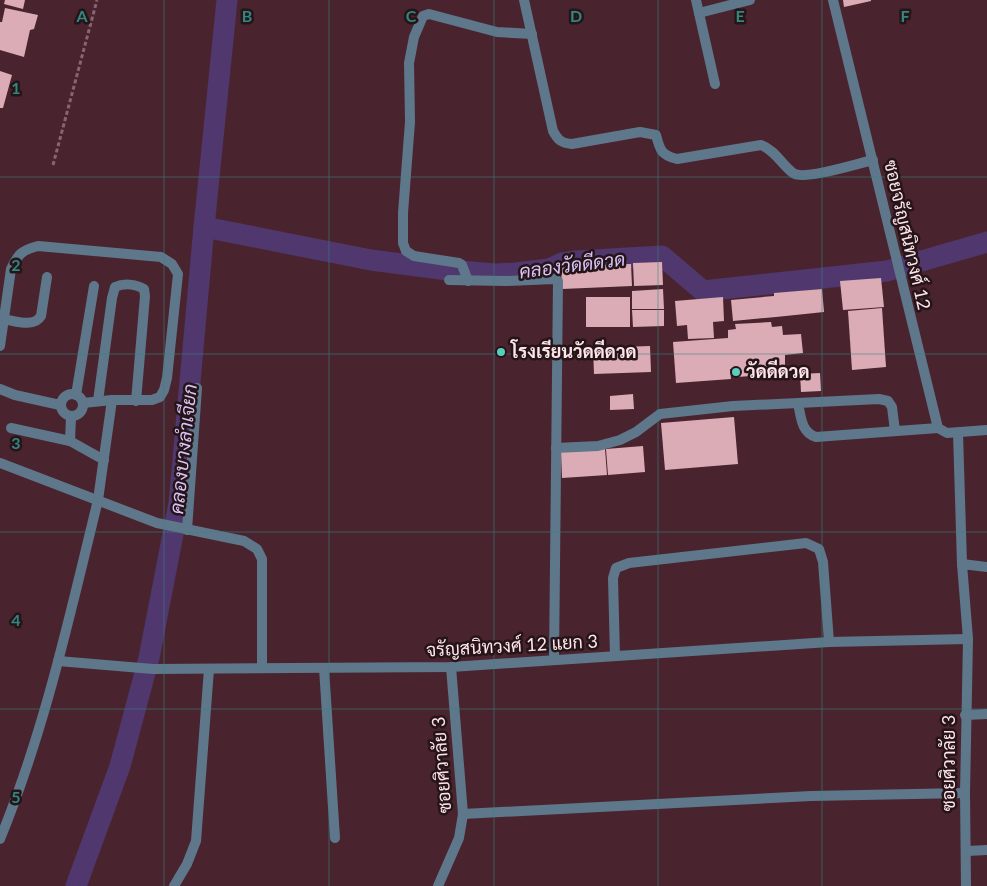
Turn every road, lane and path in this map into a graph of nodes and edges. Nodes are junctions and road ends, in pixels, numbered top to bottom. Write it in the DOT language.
graph roads {
  1 [pos="97,0"];
  2 [pos="524,0"];
  3 [pos="696,0"];
  4 [pos="750,0"];
  5 [pos="833,0"];
  6 [pos="699,13"];
  7 [pos="532,34"];
  8 [pos="715,84"];
  9 [pos="873,160"];
  10 [pos="53,165"];
  11 [pos="47,277"];
  12 [pos="467,279"];
  13 [pos="448,280"];
  14 [pos="94,286"];
  15 [pos="3,319"];
  16 [pos="0,346"];
  17 [pos="197,388"];
  18 [pos="0,389"];
  19 [pos="80,398"];
  20 [pos="112,400"];
  21 [pos="98,401"];
  22 [pos="136,401"];
  23 [pos="798,403"];
  24 [pos="60,405"];
  25 [pos="71,417"];
  26 [pos="11,428"];
  27 [pos="938,428"];
  28 [pos="987,430"];
  29 [pos="895,431"];
  30 [pos="958,433"];
  31 [pos="70,441"];
  32 [pos="556,448"];
  33 [pos="104,460"];
  34 [pos="0,463"];
  35 [pos="98,500"];
  36 [pos="184,529"];
  37 [pos="962,564"];
  38 [pos="987,567"];
  39 [pos="968,639"];
  40 [pos="829,642"];
  41 [pos="615,656"];
  42 [pos="554,660"];
  43 [pos="58,661"];
  44 [pos="451,667"];
  45 [pos="262,668"];
  46 [pos="324,668"];
  47 [pos="209,669"];
  48 [pos="987,714"];
  49 [pos="965,715"];
  50 [pos="965,793"];
  51 [pos="463,814"];
  52 [pos="0,838"];
  53 [pos="335,838"];
  54 [pos="987,850"];
  55 [pos="967,851"];
  56 [pos="174,886"];
  57 [pos="438,886"];
  58 [pos="966,886"];
  1 -- 10 [label="path"];
  2 -- 7 [label="street"];
  3 -- 6 [label="street"];
  4 -- 6 [label="street"];
  5 -- 9 [label="street, ซอยจรัญสนิทวงศ์ 12"];
  6 -- 8 [label="street"];
  7 -- 9 [label="street"];
  7 -- 12 [label="street"];
  9 -- 27 [label="street, ซอยจรัญสนิทวงศ์ 12"];
  11 -- 15 [label="street"];
  12 -- 13 [label="street"];
  12 -- 32 [label="street"];
  14 -- 19 [label="street"];
  15 -- 16 [label="street"];
  15 -- 22 [label="street"];
  17 -- 36 [label="street"];
  18 -- 24 [label="street"];
  19 -- 21 [label="street"];
  19 -- 24 [label="street"];
  19 -- 25 [label="street"];
  20 -- 21 [label="street"];
  20 -- 22 [label="street"];
  20 -- 33 [label="street"];
  21 -- 22 [label="street"];
  23 -- 29 [label="street"];
  23 -- 29 [label="street"];
  23 -- 32 [label="street"];
  24 -- 25 [label="street"];
  25 -- 31 [label="street"];
  26 -- 31 [label="street"];
  27 -- 29 [label="street"];
  27 -- 30 [label="street"];
  28 -- 30 [label="street"];
  30 -- 37 [label="street, ซอยศิวาลัย 3"];
  31 -- 33 [label="street"];
  32 -- 42 [label="street"];
  33 -- 35 [label="street"];
  34 -- 35 [label="street"];
  35 -- 36 [label="street"];
  35 -- 43 [label="street"];
  36 -- 45 [label="street"];
  37 -- 38 [label="street"];
  37 -- 39 [label="street, ซอยศิวาลัย 3"];
  39 -- 40 [label="street, จรัญสนิทวงศ์ 12 แยก 3"];
  39 -- 49 [label="street, ซอยศิวาลัย 3"];
  40 -- 41 [label="street, จรัญสนิทวงศ์ 12 แยก 3"];
  40 -- 41 [label="street"];
  41 -- 42 [label="street, จรัญสนิทวงศ์ 12 แยก 3"];
  42 -- 44 [label="street, จรัญสนิทวงศ์ 12 แยก 3"];
  43 -- 47 [label="street, จรัญสนิทวงศ์ 12 แยก 3"];
  43 -- 52 [label="street"];
  44 -- 46 [label="street, จรัญสนิทวงศ์ 12 แยก 3"];
  44 -- 51 [label="street, ซอยศิวาลัย 3"];
  45 -- 46 [label="street, จรัญสนิทวงศ์ 12 แยก 3"];
  45 -- 47 [label="street, จรัญสนิทวงศ์ 12 แยก 3"];
  46 -- 53 [label="street"];
  47 -- 56 [label="street"];
  48 -- 49 [label="street"];
  49 -- 50 [label="street, ซอยศิวาลัย 3"];
  50 -- 51 [label="street"];
  50 -- 55 [label="street, ซอยศิวาลัย 3"];
  51 -- 57 [label="street, ซอยศิวาลัย 3"];
  54 -- 55 [label="street"];
  55 -- 58 [label="street, ซอยศิวาลัย 3"];
}
